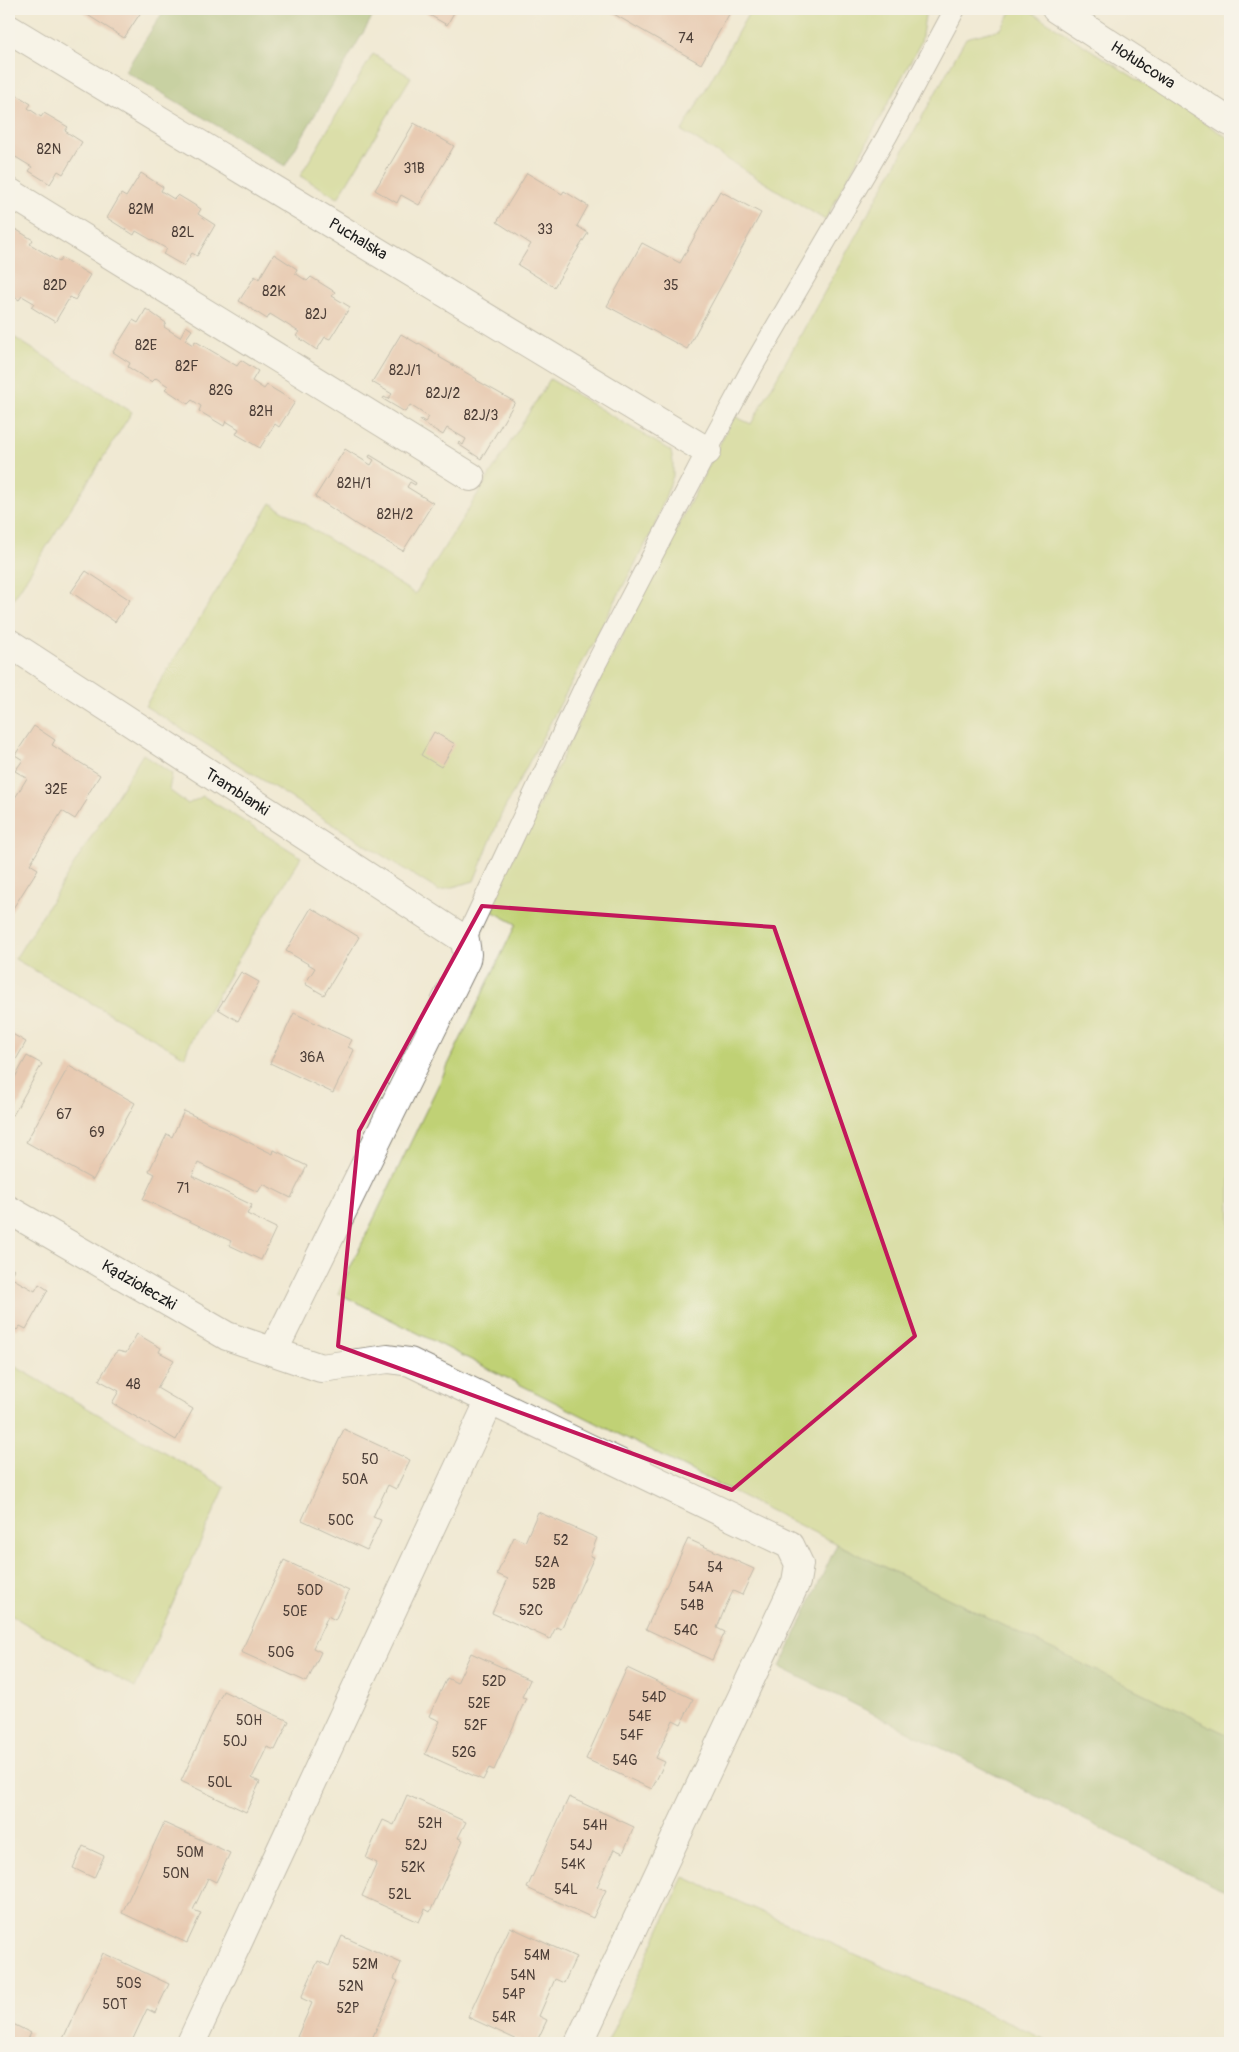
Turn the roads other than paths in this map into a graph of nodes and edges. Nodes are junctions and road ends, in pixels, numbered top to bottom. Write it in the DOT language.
graph roads {
  1 [pos="955,9"];
  2 [pos="1056,9"];
  3 [pos="9,29"];
  4 [pos="1230,122"];
  5 [pos="9,192"];
  6 [pos="707,451"];
  7 [pos="471,477"];
  8 [pos="9,644"];
  9 [pos="465,940"];
  10 [pos="9,1210"];
  11 [pos="273,1352"];
  12 [pos="490,1400"];
  13 [pos="191,2043"];
  14 [pos="580,2043"];
  1 -- 6 [label="lane"];
  2 -- 4 [label="street, Hołubcowa"];
  3 -- 6 [label="street, Puchalska"];
  5 -- 7 [label="street"];
  6 -- 9 [label="lane"];
  8 -- 9 [label="street, Tramblanki"];
  9 -- 11 [label="street"];
  10 -- 11 [label="street, Kądziołeczki"];
  11 -- 12 [label="street, Kądziołeczki"];
  12 -- 13 [label="street"];
  12 -- 14 [label="street, Kądziołeczki"];
}
